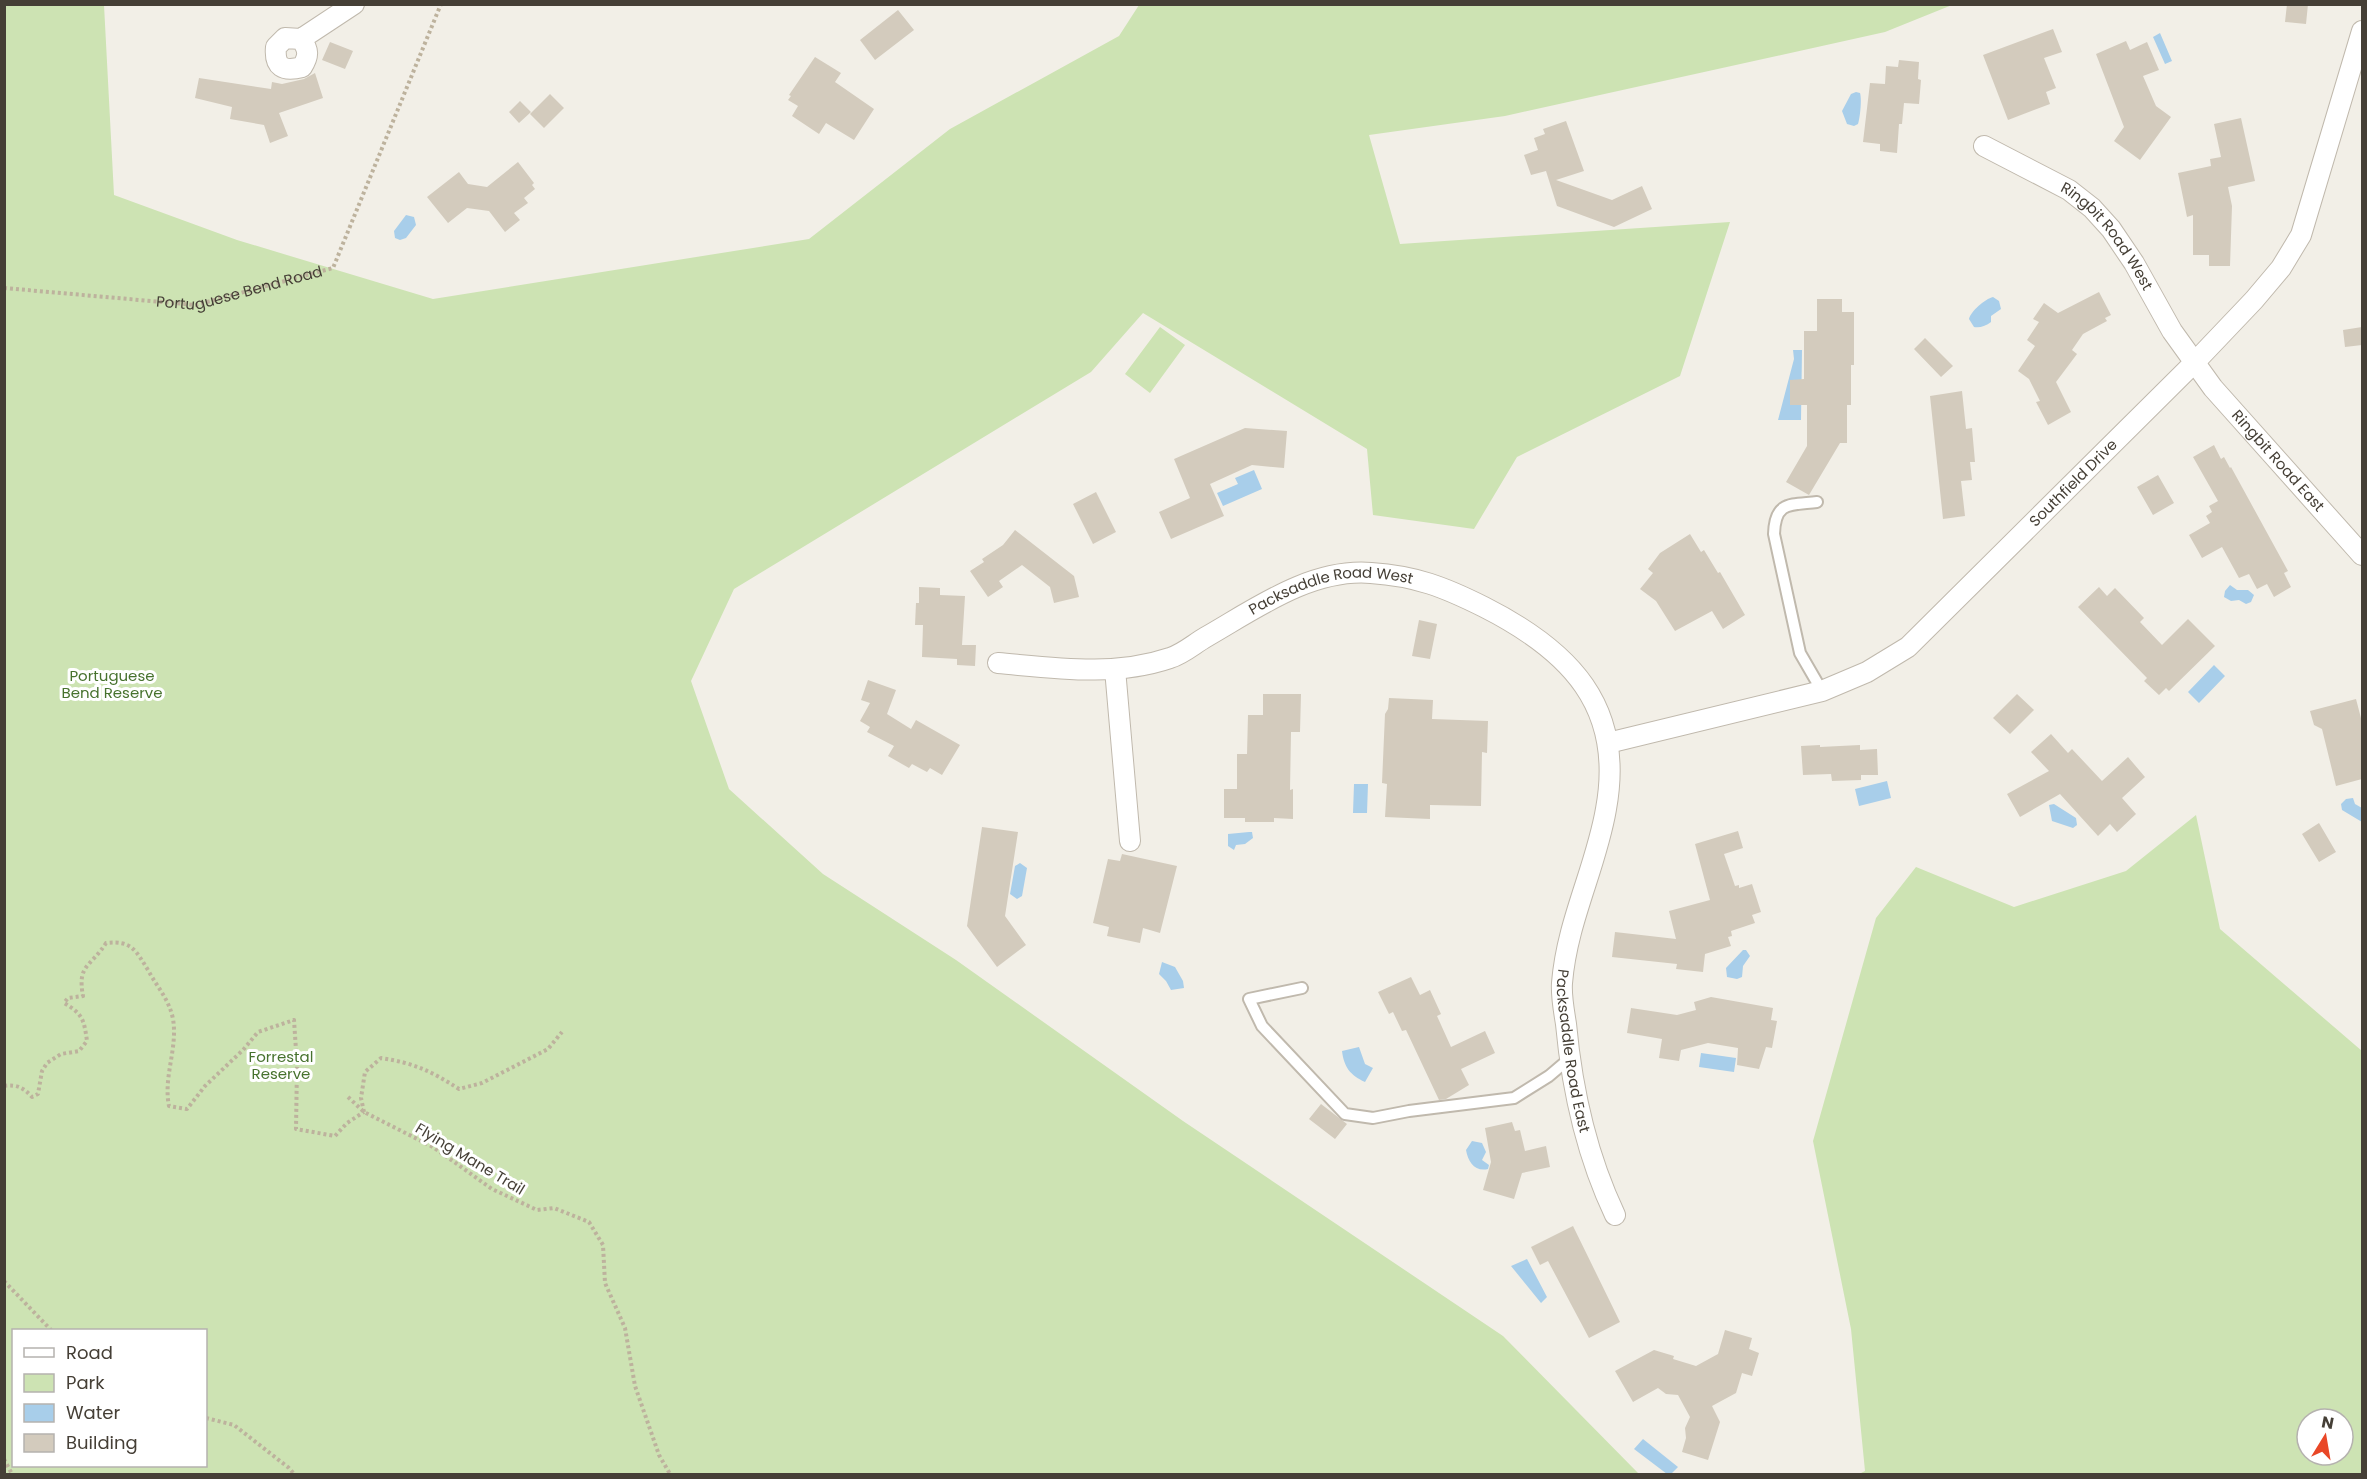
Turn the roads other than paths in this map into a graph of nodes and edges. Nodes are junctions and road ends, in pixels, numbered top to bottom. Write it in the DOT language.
graph roads {
  1 [pos="354,4"];
  2 [pos="2362,31"];
  3 [pos="301,39"];
  4 [pos="1984,146"];
  5 [pos="2195,362"];
  6 [pos="1817,502"];
  7 [pos="2362,555"];
  8 [pos="998,663"];
  9 [pos="1115,669"];
  10 [pos="1822,691"];
  11 [pos="1608,743"];
  12 [pos="1130,841"];
  13 [pos="1302,988"];
  14 [pos="1569,1059"];
  15 [pos="1615,1215"];
  1 -- 3 [label="street"];
  2 -- 5 [label="street, Southfield Drive"];
  4 -- 5 [label="street, Ringbit Road West"];
  5 -- 7 [label="street, Ringbit Road East"];
  5 -- 10 [label="street, Southfield Drive"];
  6 -- 10 [label="lane"];
  8 -- 9 [label="street, Packsaddle Road West"];
  9 -- 11 [label="street, Packsaddle Road West"];
  9 -- 12 [label="street"];
  10 -- 11 [label="street, Southfield Drive"];
  11 -- 14 [label="street, Packsaddle Road East"];
  13 -- 14 [label="lane"];
  14 -- 15 [label="street, Packsaddle Road East"];
}
